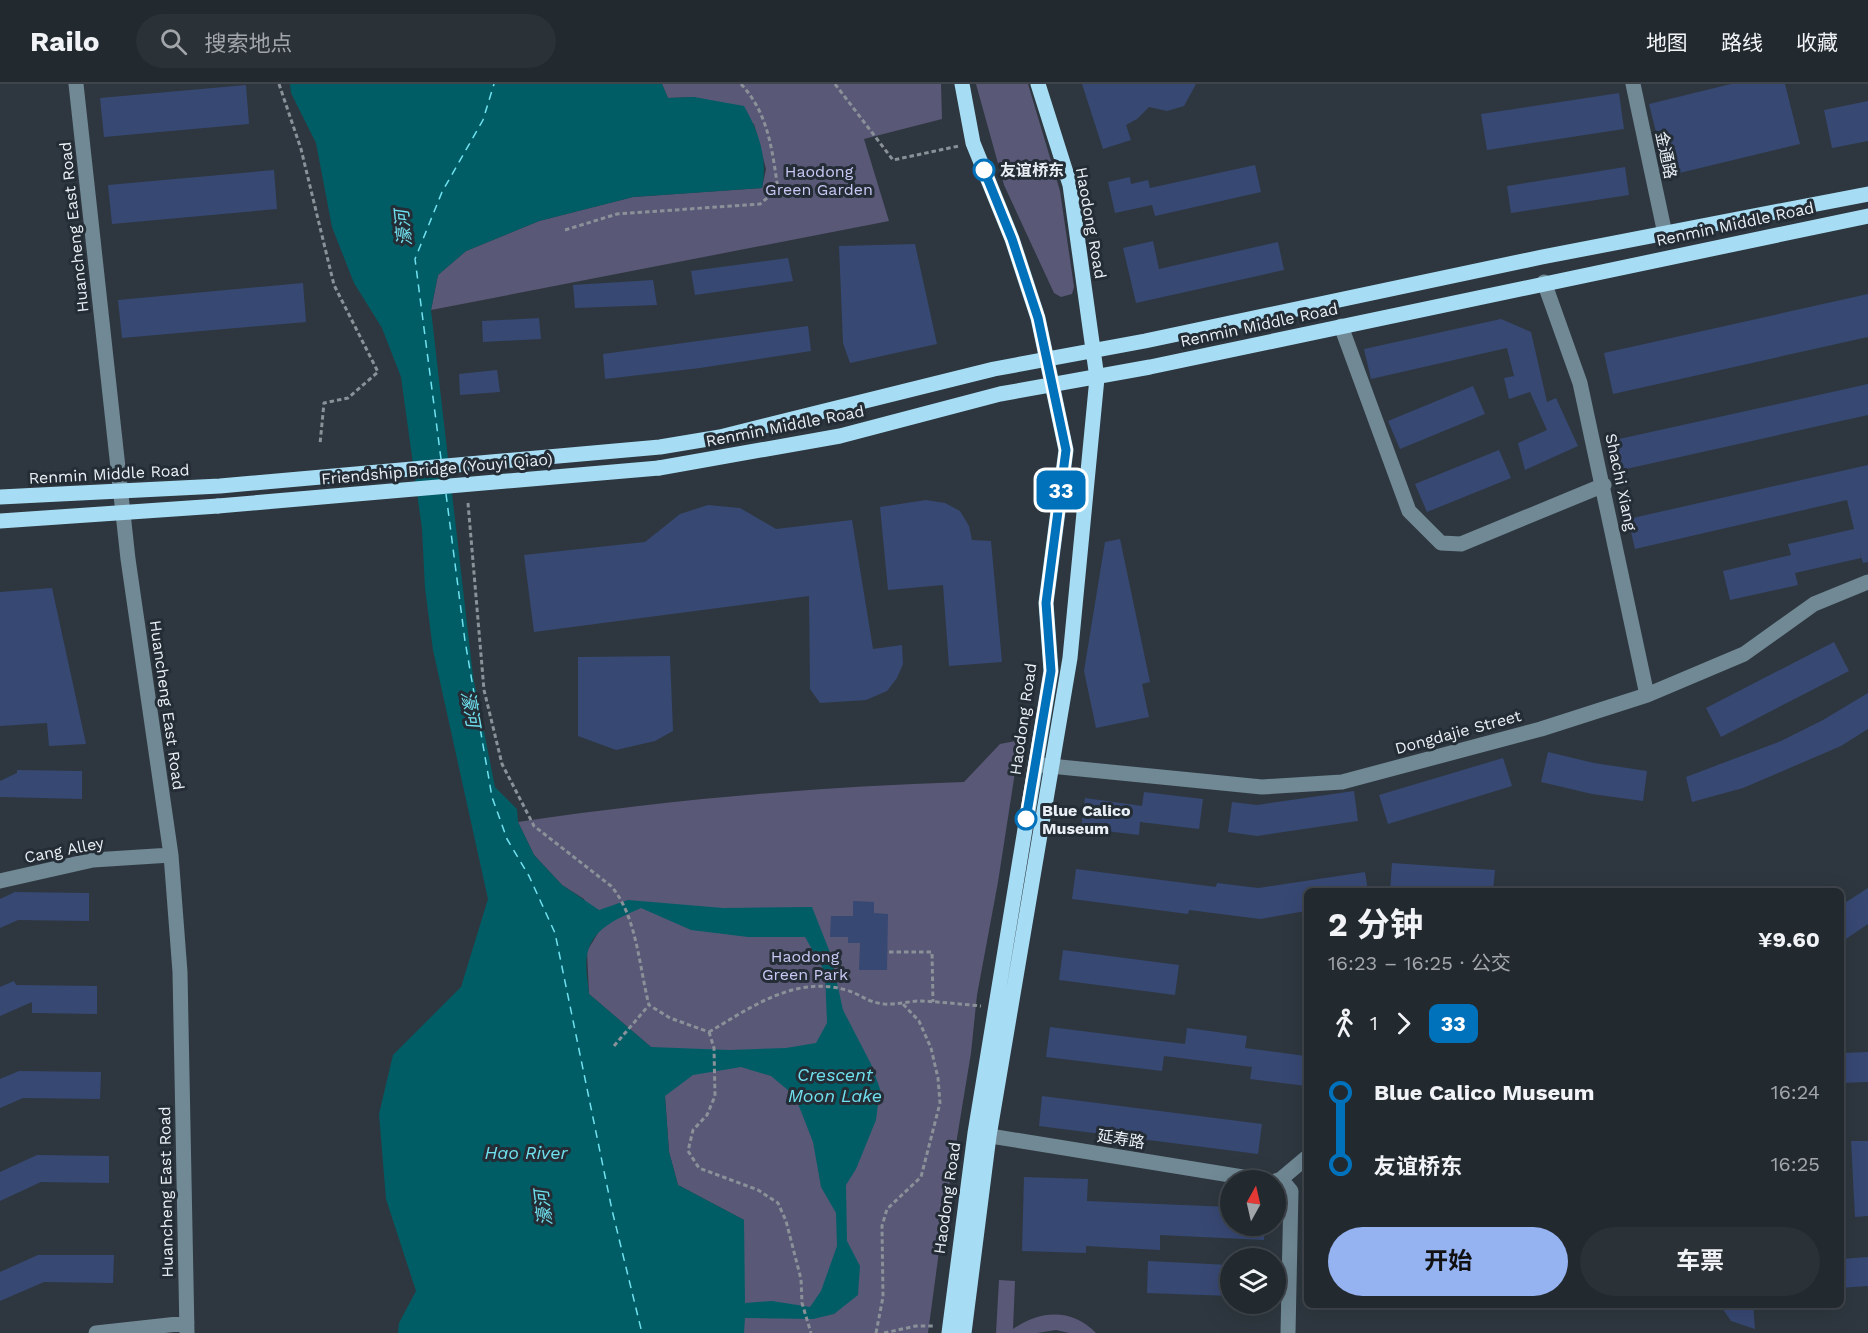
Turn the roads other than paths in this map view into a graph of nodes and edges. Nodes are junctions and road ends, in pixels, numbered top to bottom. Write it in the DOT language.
graph roads {
  1 [pos="76,84"];
  2 [pos="962,84"];
  3 [pos="1038,84"];
  4 [pos="1633,84"];
  5 [pos="1868,194"];
  6 [pos="1868,216"];
  7 [pos="1665,234"];
  8 [pos="1544,282"];
  9 [pos="1341,326"];
  10 [pos="1094,351"];
  11 [pos="1047,358"];
  12 [pos="1097,378"];
  13 [pos="1053,386"];
  14 [pos="660,447"];
  15 [pos="659,468"];
  16 [pos="1604,485"];
  17 [pos="220,486"];
  18 [pos="120,489"];
  19 [pos="0,497"];
  20 [pos="122,512"];
  21 [pos="0,521"];
  22 [pos="1868,582"];
  23 [pos="1647,694"];
  24 [pos="1053,765"];
  25 [pos="1033,777"];
  26 [pos="171,855"];
  27 [pos="0,881"];
  28 [pos="982,1135"];
  29 [pos="1304,1160"];
  30 [pos="1220,1173"];
  31 [pos="1286,1174"];
  32 [pos="1286,1187"];
  33 [pos="187,1328"];
  34 [pos="949,1329"];
  35 [pos="96,1333"];
  36 [pos="964,1333"];
  37 [pos="1288,1333"];
  1 -- 18 [label="street, Huancheng East Road"];
  2 -- 11 [label="main road, Haodong Road"];
  3 -- 10 [label="main road, Haodong Road"];
  4 -- 7 [label="street, 金通路"];
  5 -- 7 [label="main road, Renmin Middle Road"];
  6 -- 8 [label="main road, Renmin Middle Road"];
  7 -- 10 [label="main road, Renmin Middle Road"];
  8 -- 9 [label="main road, Renmin Middle Road"];
  8 -- 16 [label="street, Shachi Xiang"];
  9 -- 12 [label="main road, Renmin Middle Road"];
  9 -- 16 [label="street"];
  10 -- 11 [label="main road, Renmin Middle Road"];
  10 -- 12 [label="main road, Haodong Road"];
  11 -- 13 [label="main road, Haodong Road"];
  11 -- 14 [label="main road, Renmin Middle Road"];
  12 -- 13 [label="main road, Renmin Middle Road"];
  12 -- 24 [label="main road, Haodong Road"];
  13 -- 15 [label="main road, Renmin Middle Road"];
  13 -- 25 [label="main road, Haodong Road"];
  14 -- 17 [label="main road, Friendship Bridge (Youyi Qiao)"];
  15 -- 20 [label="main road, Friendship Bridge (Youyi Qiao), bridge"];
  16 -- 23 [label="street, Shachi Xiang"];
  17 -- 18 [label="main road, Renmin Middle Road"];
  18 -- 19 [label="main road, Renmin Middle Road"];
  18 -- 20 [label="street, Huancheng East Road"];
  20 -- 21 [label="main road"];
  20 -- 26 [label="street, Huancheng East Road"];
  22 -- 23 [label="street, Dongdajie Street"];
  23 -- 24 [label="street, Dongdajie Street"];
  24 -- 25 [label="street"];
  24 -- 28 [label="main road, Haodong Road"];
  25 -- 28 [label="main road, Haodong Road"];
  26 -- 27 [label="street, Cang Alley"];
  26 -- 33 [label="street, Huancheng East Road"];
  28 -- 30 [label="street, 延寿路"];
  28 -- 34 [label="main road, Haodong Road"];
  28 -- 36 [label="main road, Haodong Road"];
  29 -- 31 [label="street"];
  32 -- 37 [label="street"];
  33 -- 35 [label="street"];
}
